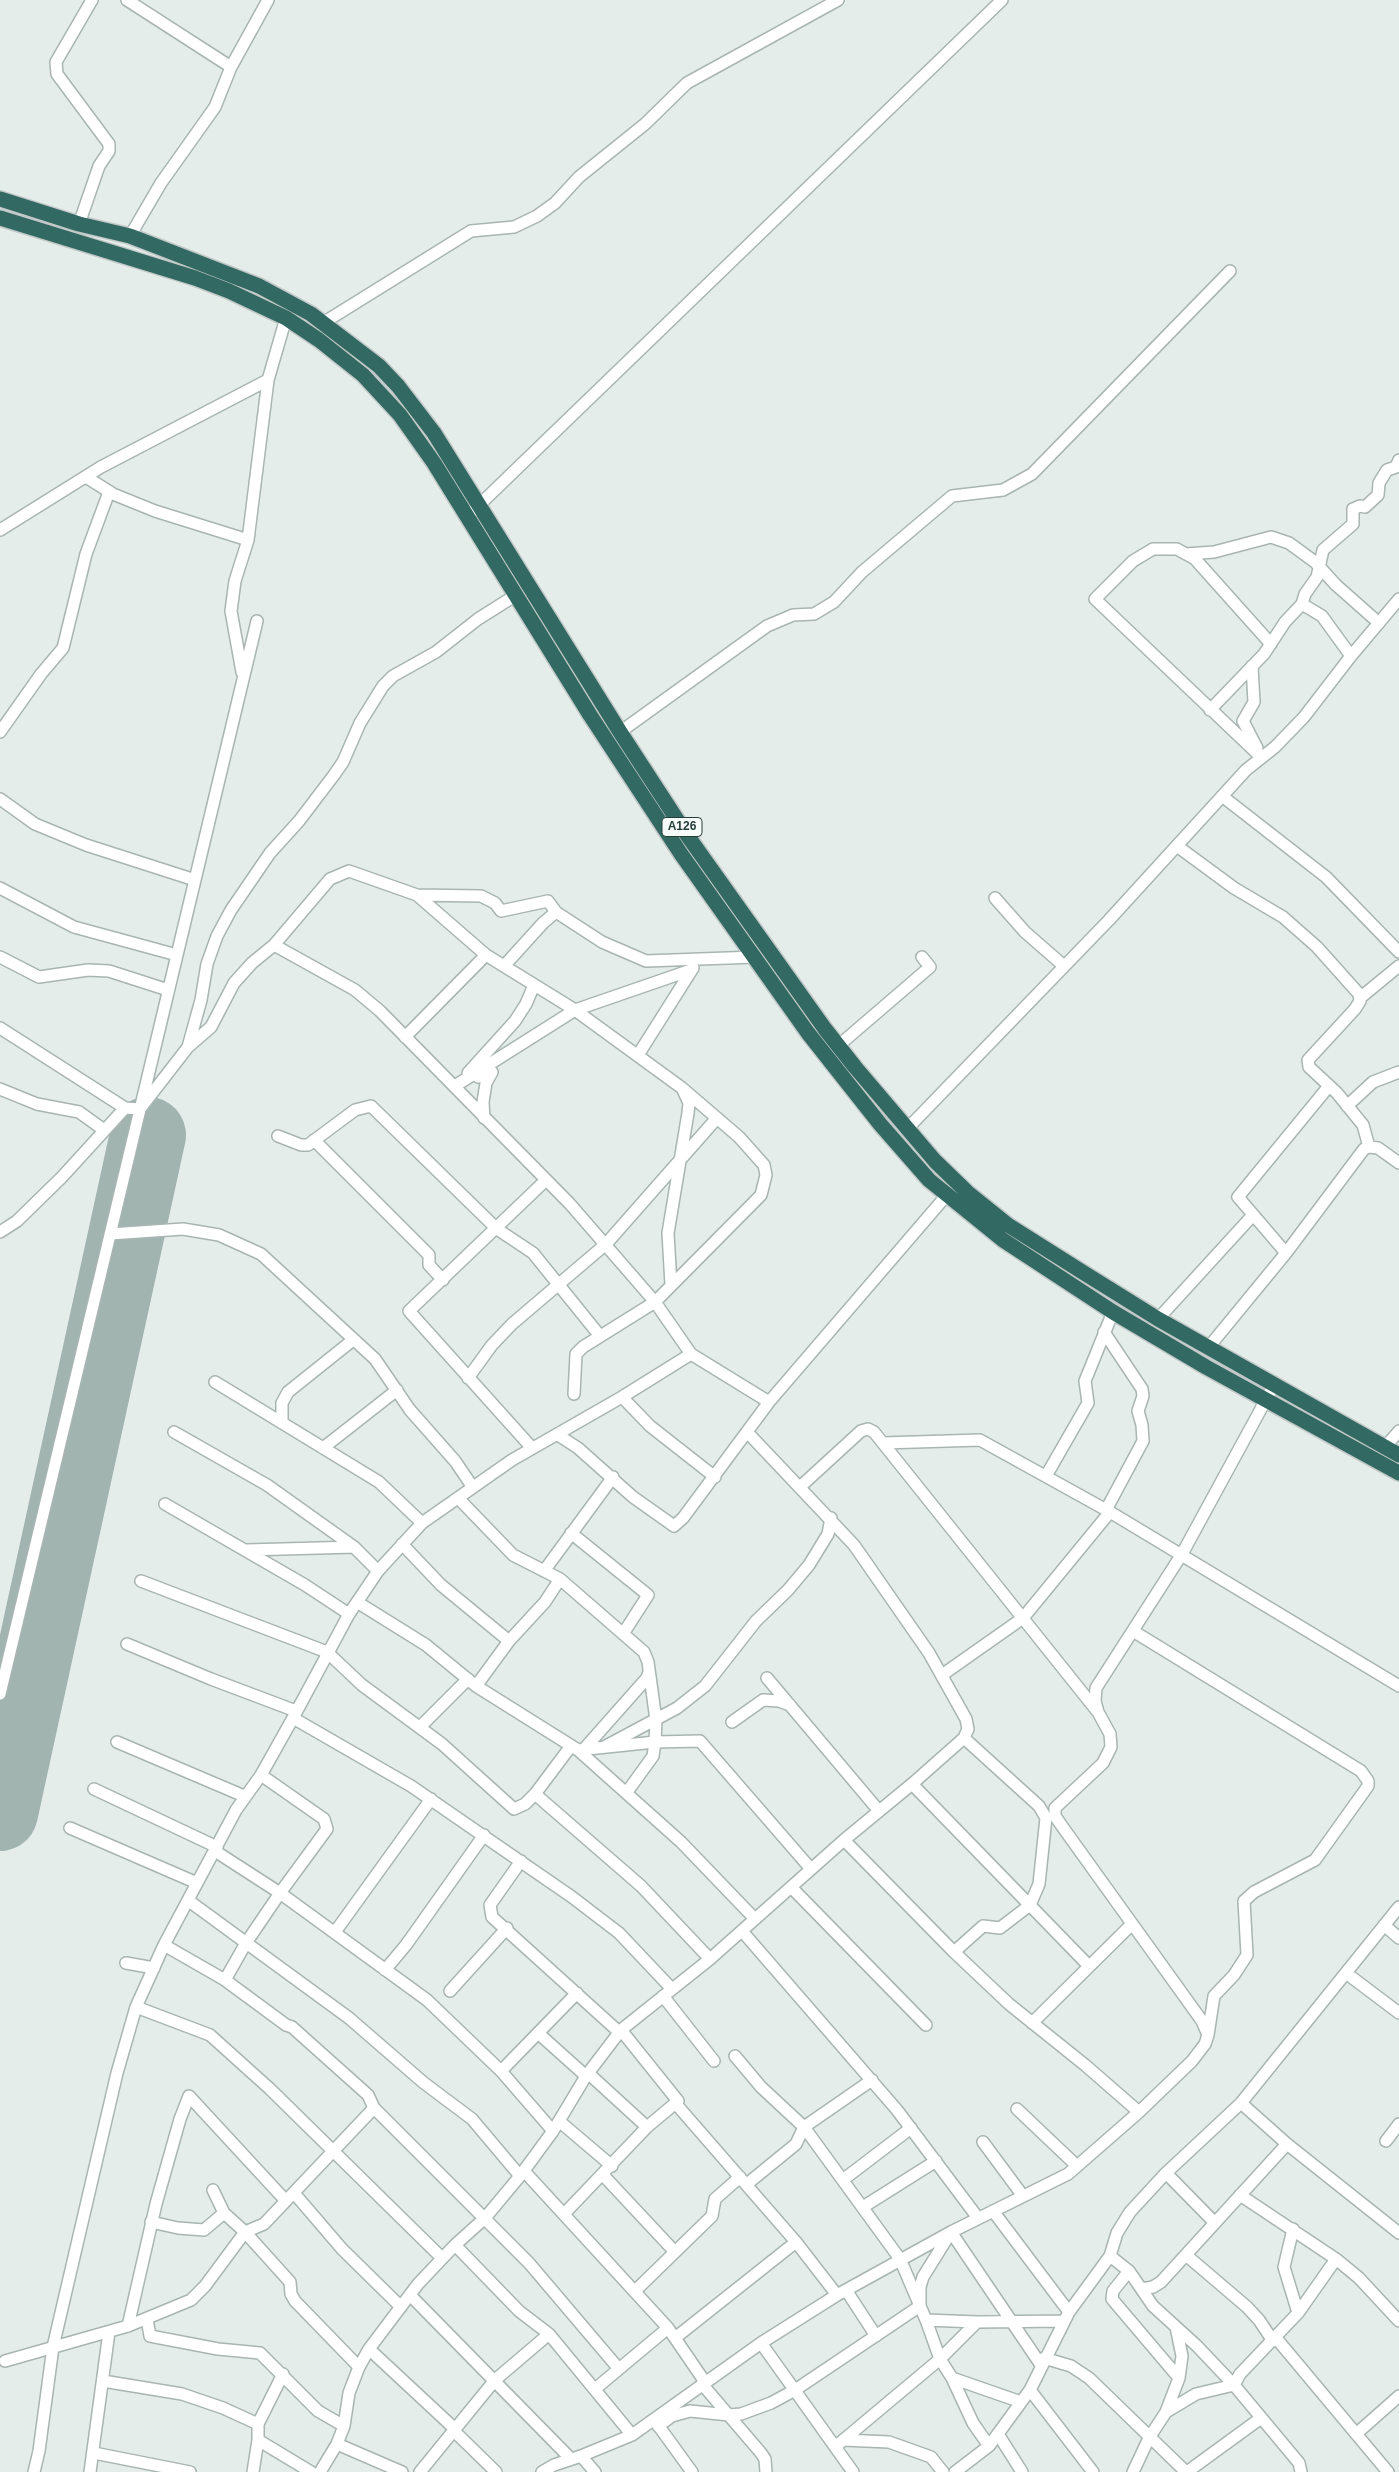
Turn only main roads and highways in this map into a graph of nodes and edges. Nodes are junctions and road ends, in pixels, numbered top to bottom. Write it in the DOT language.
graph roads {
  1 [pos="0,199"];
  2 [pos="0,218"];
  3 [pos="1399,1455"];
  4 [pos="1399,1473"];
  1 -- 3 [label="highway, A126"];
  2 -- 4 [label="highway, A126"];
}
